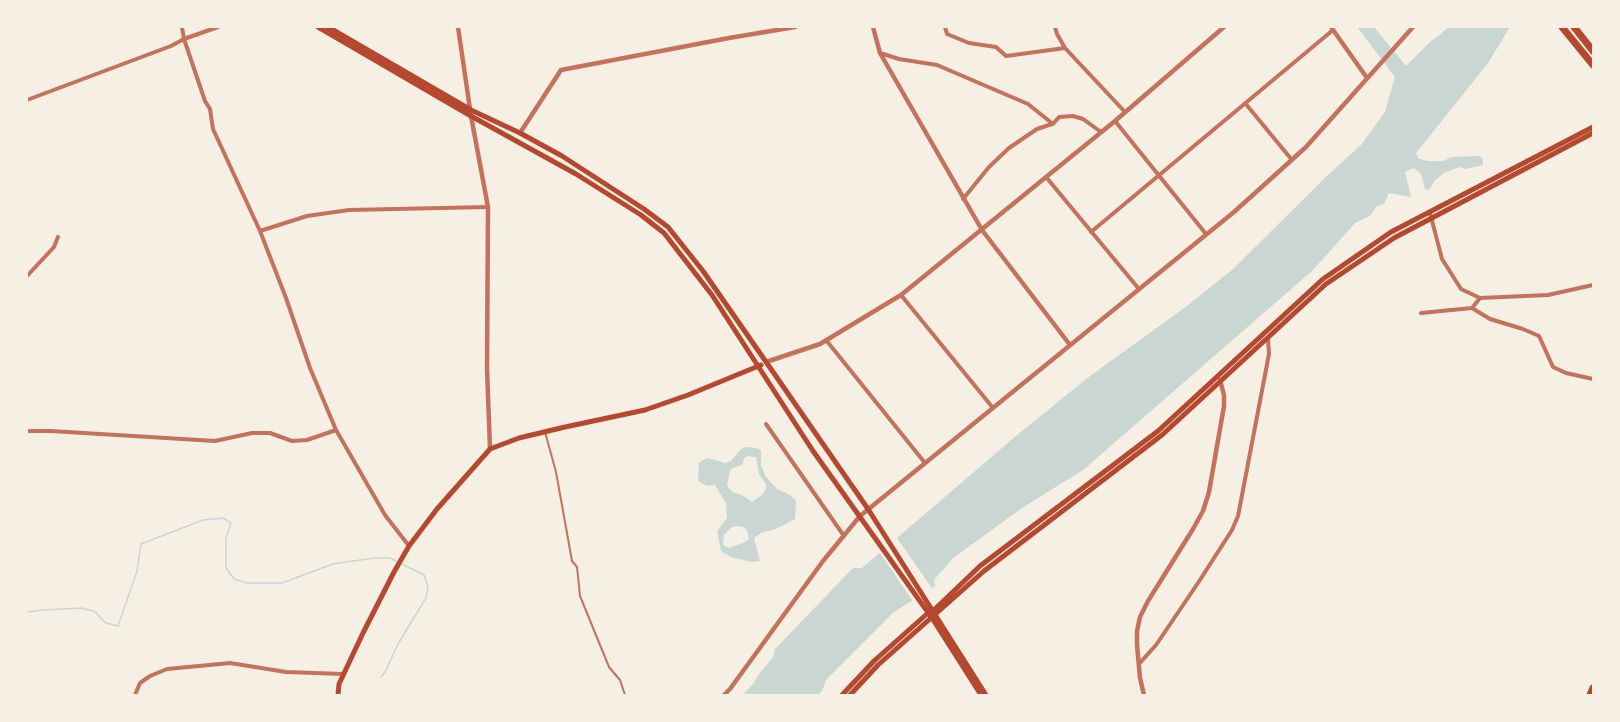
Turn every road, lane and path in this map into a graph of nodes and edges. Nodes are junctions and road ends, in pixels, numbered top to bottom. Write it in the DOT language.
graph roads {
  1 [pos="182,27"];
  2 [pos="218,27"];
  3 [pos="318,27"];
  4 [pos="328,27"];
  5 [pos="458,27"];
  6 [pos="795,27"];
  7 [pos="873,27"];
  8 [pos="945,27"];
  9 [pos="1055,27"];
  10 [pos="1224,27"];
  11 [pos="1413,27"];
  12 [pos="1562,27"];
  13 [pos="1574,27"];
  14 [pos="1332,28"];
  15 [pos="184,39"];
  16 [pos="1065,48"];
  17 [pos="1593,51"];
  18 [pos="880,53"];
  19 [pos="1593,65"];
  20 [pos="1367,78"];
  21 [pos="27,100"];
  22 [pos="1245,103"];
  23 [pos="1125,112"];
  24 [pos="471,113"];
  25 [pos="1115,121"];
  26 [pos="1053,124"];
  27 [pos="1593,127"];
  28 [pos="1101,132"];
  29 [pos="520,133"];
  30 [pos="1593,134"];
  31 [pos="1292,160"];
  32 [pos="1159,175"];
  33 [pos="1046,177"];
  34 [pos="963,199"];
  35 [pos="488,207"];
  36 [pos="1430,216"];
  37 [pos="982,230"];
  38 [pos="260,231"];
  39 [pos="1091,232"];
  40 [pos="1206,234"];
  41 [pos="58,237"];
  42 [pos="27,276"];
  43 [pos="1593,285"];
  44 [pos="1138,289"];
  45 [pos="901,295"];
  46 [pos="1480,298"];
  47 [pos="1472,308"];
  48 [pos="1421,313"];
  49 [pos="1268,338"];
  50 [pos="826,340"];
  51 [pos="1070,345"];
  52 [pos="766,362"];
  53 [pos="759,366"];
  54 [pos="1219,379"];
  55 [pos="1593,379"];
  56 [pos="993,408"];
  57 [pos="766,424"];
  58 [pos="336,430"];
  59 [pos="27,431"];
  60 [pos="545,432"];
  61 [pos="490,449"];
  62 [pos="925,463"];
  63 [pos="868,509"];
  64 [pos="860,516"];
  65 [pos="844,536"];
  66 [pos="409,546"];
  67 [pos="933,614"];
  68 [pos="1139,664"];
  69 [pos="344,674"];
  70 [pos="1593,688"];
  71 [pos="135,695"];
  72 [pos="338,695"];
  73 [pos="625,695"];
  74 [pos="724,695"];
  75 [pos="842,695"];
  76 [pos="850,695"];
  77 [pos="981,695"];
  78 [pos="986,695"];
  79 [pos="1144,695"];
  80 [pos="1590,695"];
  1 -- 15 [label="street"];
  2 -- 15 [label="street"];
  3 -- 24 [label="main road"];
  4 -- 24 [label="main road"];
  5 -- 24 [label="street"];
  6 -- 29 [label="street"];
  7 -- 18 [label="street"];
  8 -- 16 [label="street"];
  9 -- 16 [label="street"];
  10 -- 23 [label="street"];
  11 -- 20 [label="street"];
  12 -- 19 [label="highway"];
  13 -- 17 [label="highway"];
  14 -- 20 [label="street"];
  14 -- 22 [label="street"];
  15 -- 21 [label="street"];
  15 -- 38 [label="street"];
  16 -- 23 [label="street"];
  18 -- 26 [label="street"];
  18 -- 34 [label="street"];
  20 -- 31 [label="street"];
  22 -- 31 [label="street"];
  22 -- 32 [label="street"];
  23 -- 25 [label="street"];
  24 -- 29 [label="main road"];
  24 -- 35 [label="street"];
  24 -- 53 [label="main road"];
  25 -- 28 [label="street"];
  25 -- 32 [label="street"];
  26 -- 28 [label="street"];
  26 -- 34 [label="street"];
  27 -- 36 [label="main road"];
  28 -- 33 [label="street"];
  29 -- 52 [label="main road"];
  30 -- 36 [label="main road"];
  31 -- 40 [label="street"];
  32 -- 39 [label="street"];
  32 -- 40 [label="street"];
  33 -- 37 [label="street"];
  33 -- 39 [label="street"];
  34 -- 37 [label="street"];
  35 -- 38 [label="street"];
  35 -- 61 [label="street"];
  36 -- 46 [label="street"];
  36 -- 49 [label="main road"];
  36 -- 54 [label="main road"];
  37 -- 45 [label="street"];
  37 -- 51 [label="street"];
  38 -- 58 [label="street"];
  39 -- 44 [label="street"];
  40 -- 44 [label="street"];
  41 -- 42 [label="street"];
  43 -- 46 [label="street"];
  44 -- 51 [label="street"];
  45 -- 50 [label="street"];
  45 -- 56 [label="street"];
  46 -- 47 [label="street"];
  47 -- 48 [label="street"];
  47 -- 55 [label="street"];
  49 -- 54 [label="main road"];
  49 -- 68 [label="street"];
  50 -- 52 [label="street"];
  50 -- 62 [label="street"];
  51 -- 56 [label="street"];
  52 -- 53 [label="main road"];
  52 -- 63 [label="main road"];
  53 -- 60 [label="main road"];
  53 -- 64 [label="main road"];
  54 -- 67 [label="main road"];
  54 -- 68 [label="street"];
  56 -- 62 [label="street"];
  57 -- 65 [label="street"];
  58 -- 59 [label="street"];
  58 -- 66 [label="street"];
  60 -- 61 [label="main road"];
  60 -- 73 [label="lane"];
  61 -- 66 [label="main road"];
  62 -- 63 [label="street"];
  63 -- 64 [label="street"];
  63 -- 67 [label="main road"];
  64 -- 65 [label="street"];
  64 -- 67 [label="main road"];
  65 -- 74 [label="street"];
  66 -- 69 [label="main road"];
  67 -- 75 [label="main road"];
  67 -- 76 [label="main road"];
  67 -- 77 [label="main road"];
  67 -- 78 [label="main road"];
  68 -- 79 [label="street"];
  69 -- 71 [label="street"];
  69 -- 72 [label="main road"];
  70 -- 80 [label="highway"];
}
